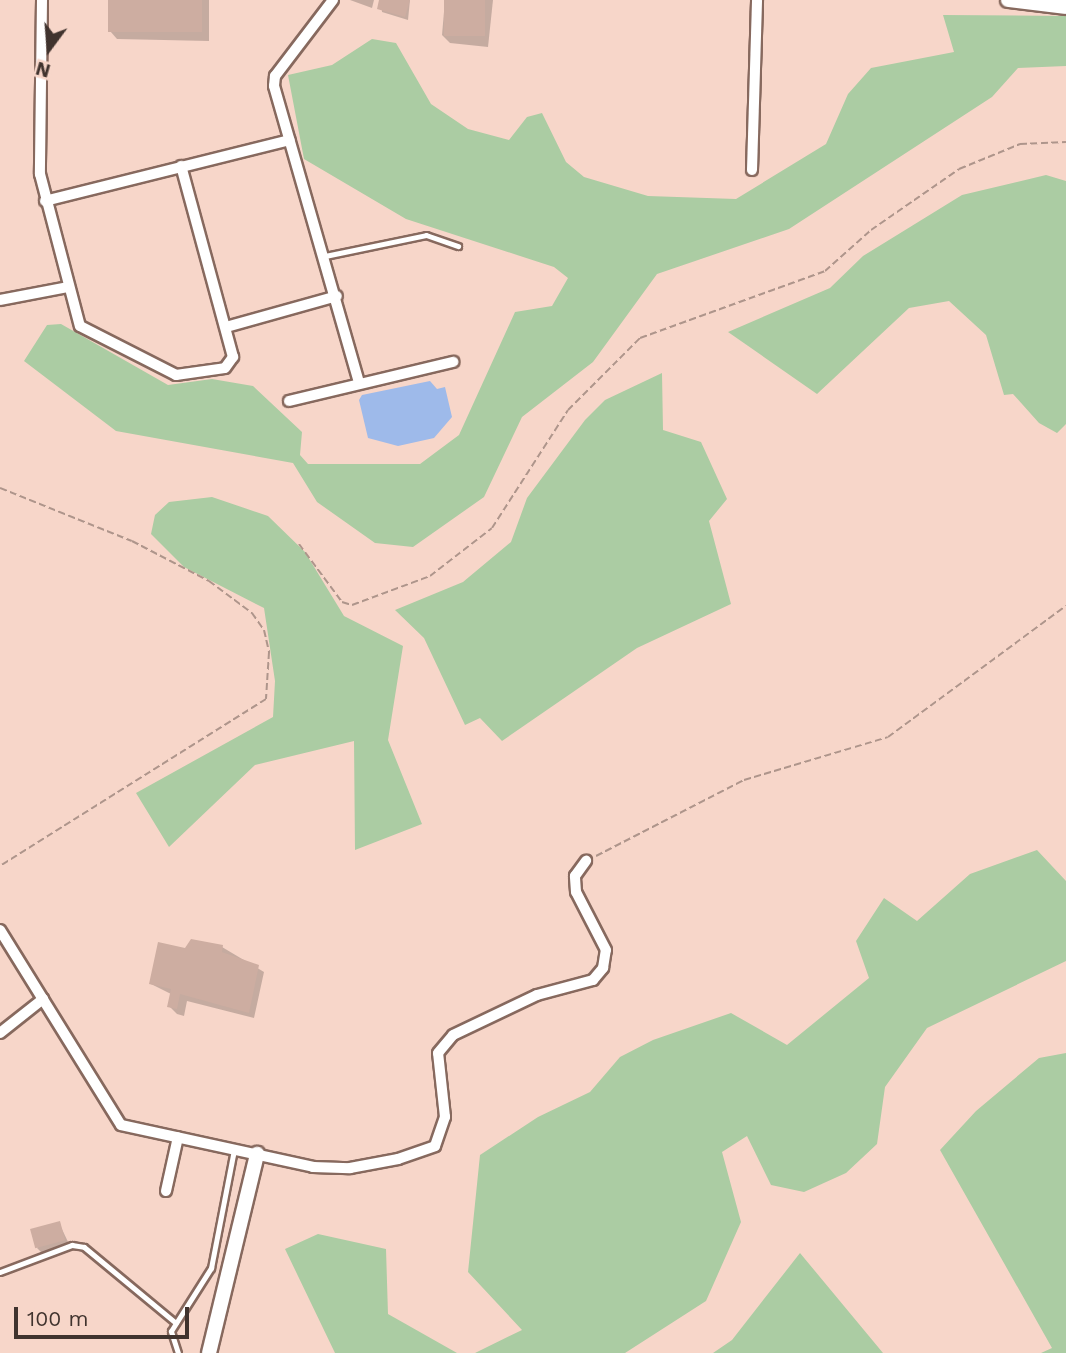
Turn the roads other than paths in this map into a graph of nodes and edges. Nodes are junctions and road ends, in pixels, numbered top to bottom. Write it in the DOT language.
graph roads {
  1 [pos="42,0"];
  2 [pos="333,0"];
  3 [pos="757,0"];
  4 [pos="1007,0"];
  5 [pos="1066,7"];
  6 [pos="290,140"];
  7 [pos="181,166"];
  8 [pos="752,170"];
  9 [pos="45,201"];
  10 [pos="458,246"];
  11 [pos="325,256"];
  12 [pos="68,287"];
  13 [pos="337,296"];
  14 [pos="0,300"];
  15 [pos="226,327"];
  16 [pos="453,362"];
  17 [pos="359,383"];
  18 [pos="289,401"];
  19 [pos="586,862"];
  20 [pos="0,930"];
  21 [pos="43,999"];
  22 [pos="0,1033"];
  23 [pos="178,1137"];
  24 [pos="234,1150"];
  25 [pos="257,1154"];
  26 [pos="166,1191"];
  27 [pos="0,1272"];
  28 [pos="176,1323"];
  29 [pos="178,1353"];
  30 [pos="209,1353"];
  1 -- 9 [label="street"];
  2 -- 6 [label="street"];
  3 -- 8 [label="street"];
  4 -- 5 [label="street"];
  6 -- 7 [label="street"];
  6 -- 11 [label="street"];
  7 -- 9 [label="street"];
  7 -- 15 [label="street"];
  9 -- 12 [label="street"];
  10 -- 11 [label="lane"];
  11 -- 13 [label="street"];
  12 -- 14 [label="street"];
  12 -- 15 [label="street"];
  13 -- 15 [label="street"];
  13 -- 17 [label="street"];
  16 -- 17 [label="street"];
  17 -- 18 [label="street"];
  19 -- 25 [label="street"];
  20 -- 21 [label="street"];
  21 -- 22 [label="street"];
  21 -- 23 [label="street"];
  23 -- 24 [label="street"];
  23 -- 26 [label="street"];
  24 -- 25 [label="street"];
  24 -- 28 [label="lane"];
  25 -- 30 [label="street"];
  27 -- 28 [label="lane"];
  28 -- 29 [label="lane"];
}
